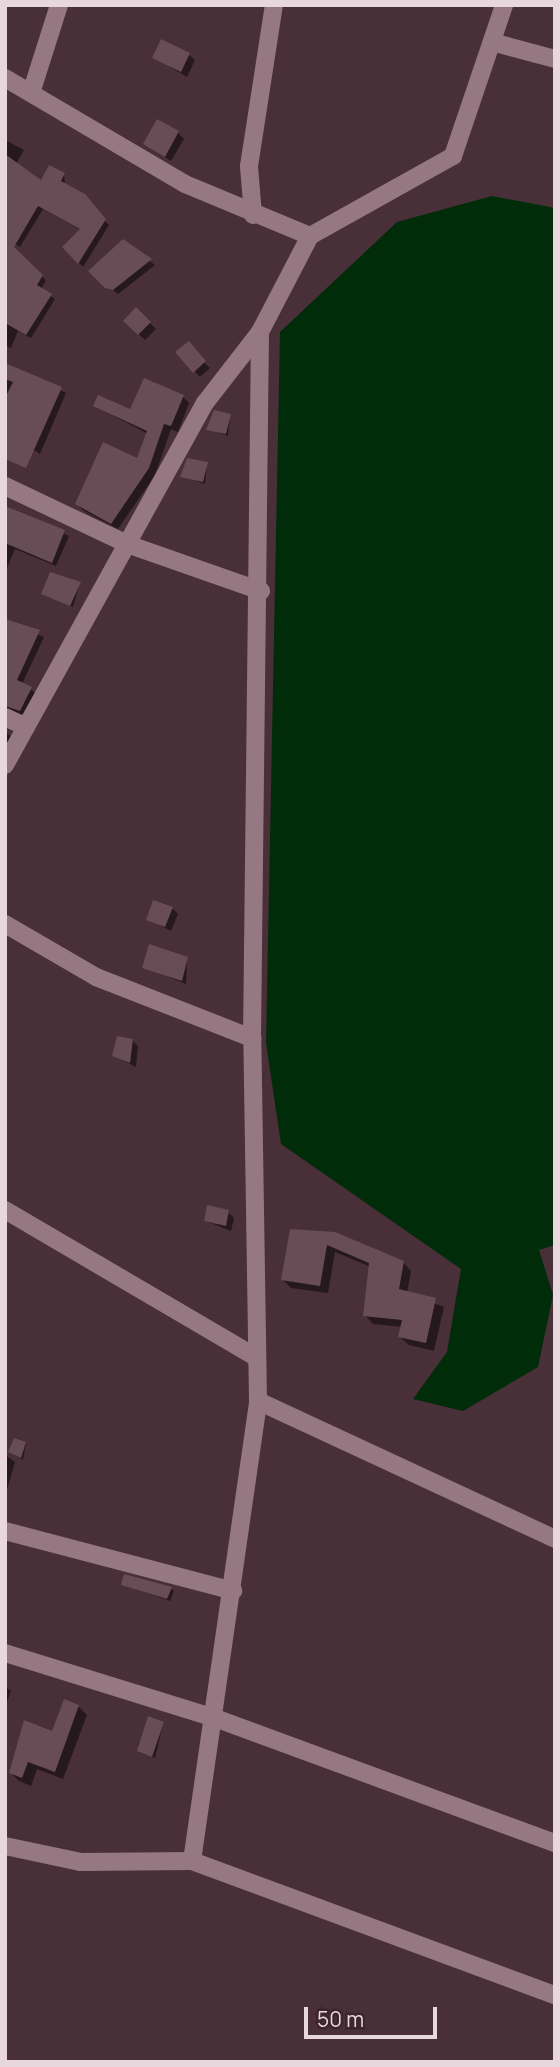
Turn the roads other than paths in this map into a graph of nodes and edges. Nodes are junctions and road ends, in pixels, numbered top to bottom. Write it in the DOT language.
graph roads {
  1 [pos="59,5"];
  2 [pos="274,5"];
  3 [pos="504,5"];
  4 [pos="492,42"];
  5 [pos="555,59"];
  6 [pos="5,78"];
  7 [pos="32,90"];
  8 [pos="253,215"];
  9 [pos="310,236"];
  10 [pos="260,332"];
  11 [pos="5,486"];
  12 [pos="127,544"];
  13 [pos="261,591"];
  14 [pos="5,717"];
  15 [pos="26,727"];
  16 [pos="5,765"];
  17 [pos="5,924"];
  18 [pos="252,1038"];
  19 [pos="5,1210"];
  20 [pos="257,1358"];
  21 [pos="258,1401"];
  22 [pos="5,1531"];
  23 [pos="555,1539"];
  24 [pos="233,1591"];
  25 [pos="5,1653"];
  26 [pos="215,1718"];
  27 [pos="555,1843"];
  28 [pos="5,1846"];
  29 [pos="192,1861"];
  30 [pos="555,1995"];
  1 -- 7 [label="street"];
  2 -- 8 [label="street"];
  3 -- 4 [label="street"];
  4 -- 5 [label="street"];
  4 -- 9 [label="street"];
  6 -- 7 [label="street"];
  7 -- 8 [label="street"];
  8 -- 9 [label="street"];
  9 -- 10 [label="street"];
  10 -- 12 [label="street"];
  10 -- 13 [label="street"];
  11 -- 12 [label="street"];
  12 -- 13 [label="street"];
  12 -- 15 [label="street"];
  13 -- 18 [label="street"];
  14 -- 15 [label="street"];
  15 -- 16 [label="street"];
  17 -- 18 [label="street"];
  18 -- 20 [label="street"];
  19 -- 20 [label="street"];
  20 -- 21 [label="street"];
  21 -- 23 [label="street"];
  21 -- 24 [label="street"];
  22 -- 24 [label="street"];
  24 -- 26 [label="street"];
  25 -- 26 [label="street"];
  26 -- 27 [label="street"];
  26 -- 29 [label="street"];
  28 -- 29 [label="street"];
  29 -- 30 [label="street"];
}
